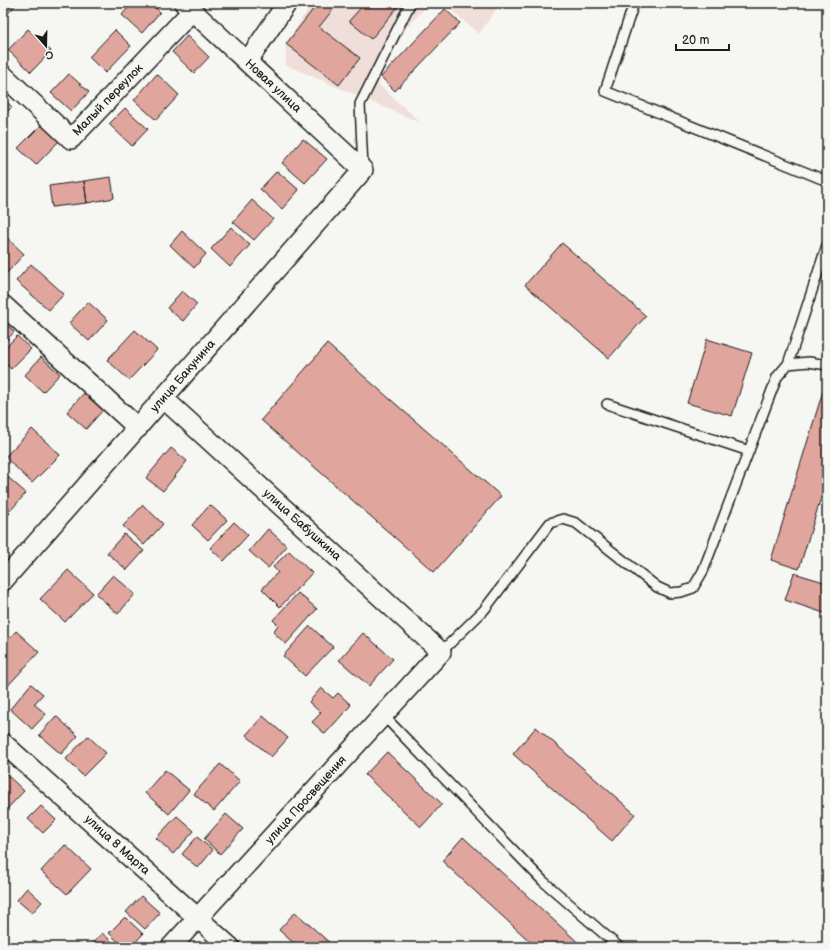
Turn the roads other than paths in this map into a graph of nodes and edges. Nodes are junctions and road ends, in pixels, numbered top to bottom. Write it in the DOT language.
graph roads {
  1 [pos="286,3"];
  2 [pos="411,3"];
  3 [pos="634,3"];
  4 [pos="188,7"];
  5 [pos="247,62"];
  6 [pos="3,75"];
  7 [pos="363,170"];
  8 [pos="827,180"];
  9 [pos="827,245"];
  10 [pos="3,305"];
  11 [pos="788,364"];
  12 [pos="827,365"];
  13 [pos="163,398"];
  14 [pos="607,404"];
  15 [pos="138,428"];
  16 [pos="749,451"];
  17 [pos="3,581"];
  18 [pos="441,652"];
  19 [pos="383,715"];
  20 [pos="3,744"];
  21 [pos="198,918"];
  22 [pos="171,947"];
  23 [pos="230,947"];
  24 [pos="619,947"];
  1 -- 5 [label="street"];
  2 -- 7 [label="lane"];
  3 -- 8 [label="lane"];
  4 -- 5 [label="street, Новая улица"];
  4 -- 6 [label="street, Малый переулок"];
  5 -- 7 [label="street, Новая улица"];
  7 -- 13 [label="street, улица Бакунина"];
  9 -- 11 [label="lane"];
  10 -- 15 [label="street"];
  11 -- 12 [label="lane"];
  11 -- 16 [label="lane"];
  13 -- 15 [label="street, улица Бакунина"];
  13 -- 18 [label="street, улица Бабушкина"];
  14 -- 16 [label="lane"];
  15 -- 17 [label="street, улица Бакунина"];
  16 -- 18 [label="lane"];
  18 -- 19 [label="street, улица Просвещения"];
  19 -- 21 [label="street, улица Просвещения"];
  19 -- 24 [label="lane"];
  20 -- 21 [label="street, улица 8 Марта"];
  21 -- 22 [label="street, улица Просвещения"];
  21 -- 23 [label="street, улица 8 Марта"];
}
